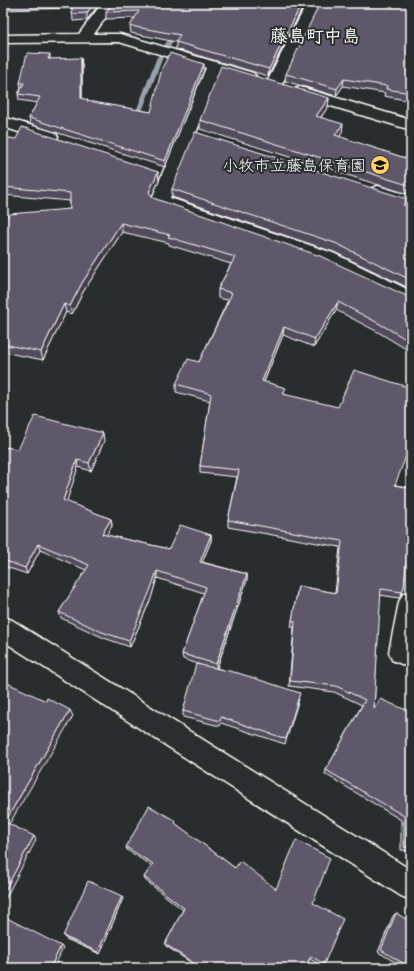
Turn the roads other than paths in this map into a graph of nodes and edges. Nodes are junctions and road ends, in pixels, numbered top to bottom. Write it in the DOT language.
graph roads {
  1 [pos="109,3"];
  2 [pos="314,3"];
  3 [pos="3,39"];
  4 [pos="83,39"];
  5 [pos="215,66"];
  6 [pos="274,84"];
  7 [pos="3,122"];
  8 [pos="411,125"];
  9 [pos="61,141"];
  10 [pos="366,188"];
  11 [pos="411,202"];
  12 [pos="411,299"];
  13 [pos="411,602"];
  14 [pos="3,628"];
  15 [pos="411,656"];
  16 [pos="411,886"];
  1 -- 4 [label="street"];
  2 -- 6 [label="street"];
  3 -- 4 [label="street"];
  4 -- 5 [label="street"];
  5 -- 6 [label="street"];
  5 -- 12 [label="street"];
  6 -- 8 [label="street"];
  7 -- 9 [label="street"];
  10 -- 11 [label="street"];
  13 -- 15 [label="street"];
  14 -- 16 [label="street"];
}
